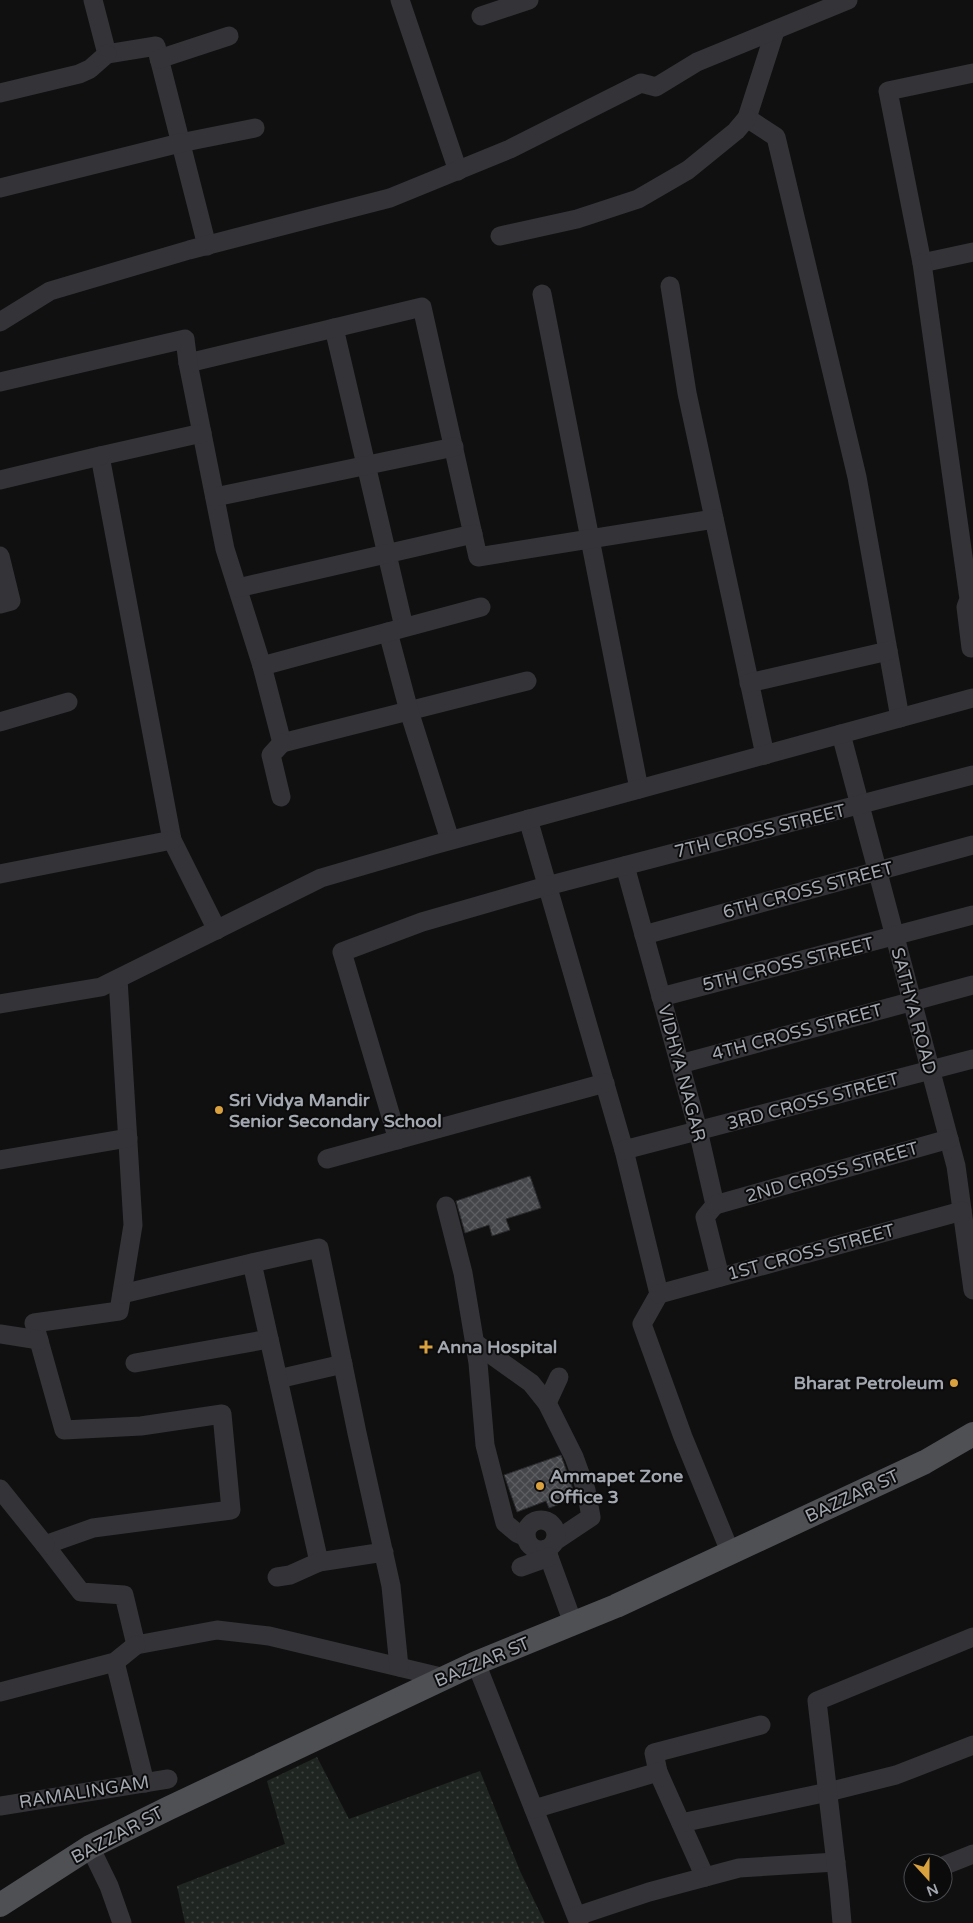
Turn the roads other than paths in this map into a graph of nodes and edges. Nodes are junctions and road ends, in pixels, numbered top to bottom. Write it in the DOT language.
graph roads {
  1 [pos="93,0"];
  2 [pos="400,0"];
  3 [pos="530,0"];
  4 [pos="846,0"];
  5 [pos="481,16"];
  6 [pos="775,31"];
  7 [pos="229,36"];
  8 [pos="107,54"];
  9 [pos="159,59"];
  10 [pos="973,73"];
  11 [pos="0,93"];
  12 [pos="747,118"];
  13 [pos="255,128"];
  14 [pos="180,143"];
  15 [pos="458,170"];
  16 [pos="0,188"];
  17 [pos="500,236"];
  18 [pos="207,246"];
  19 [pos="973,252"];
  20 [pos="922,263"];
  21 [pos="670,286"];
  22 [pos="542,294"];
  23 [pos="0,322"];
  24 [pos="334,328"];
  25 [pos="188,363"];
  26 [pos="0,382"];
  27 [pos="202,433"];
  28 [pos="454,447"];
  29 [pos="100,456"];
  30 [pos="366,464"];
  31 [pos="0,480"];
  32 [pos="215,497"];
  33 [pos="714,519"];
  34 [pos="473,534"];
  35 [pos="590,538"];
  36 [pos="388,554"];
  37 [pos="0,556"];
  38 [pos="238,588"];
  39 [pos="971,599"];
  40 [pos="0,604"];
  41 [pos="481,607"];
  42 [pos="396,629"];
  43 [pos="971,648"];
  44 [pos="888,651"];
  45 [pos="262,666"];
  46 [pos="527,680"];
  47 [pos="749,683"];
  48 [pos="973,698"];
  49 [pos="68,702"];
  50 [pos="409,711"];
  51 [pos="900,718"];
  52 [pos="0,722"];
  53 [pos="841,734"];
  54 [pos="282,743"];
  55 [pos="764,755"];
  56 [pos="973,775"];
  57 [pos="639,789"];
  58 [pos="281,798"];
  59 [pos="860,805"];
  60 [pos="528,819"];
  61 [pos="172,840"];
  62 [pos="450,840"];
  63 [pos="973,845"];
  64 [pos="625,866"];
  65 [pos="877,871"];
  66 [pos="0,874"];
  67 [pos="547,886"];
  68 [pos="973,915"];
  69 [pos="217,930"];
  70 [pos="644,935"];
  71 [pos="894,937"];
  72 [pos="118,979"];
  73 [pos="973,985"];
  74 [pos="661,997"];
  75 [pos="911,1001"];
  76 [pos="0,1004"];
  77 [pos="973,1059"];
  78 [pos="680,1064"];
  79 [pos="930,1070"];
  80 [pos="605,1084"];
  81 [pos="698,1130"];
  82 [pos="128,1138"];
  83 [pos="949,1139"];
  84 [pos="398,1140"];
  85 [pos="624,1150"];
  86 [pos="327,1159"];
  87 [pos="0,1160"];
  88 [pos="715,1205"];
  89 [pos="446,1206"];
  90 [pos="962,1211"];
  91 [pos="252,1263"];
  92 [pos="720,1277"];
  93 [pos="973,1290"];
  94 [pos="122,1294"];
  95 [pos="659,1294"];
  96 [pos="0,1334"];
  97 [pos="269,1339"];
  98 [pos="39,1340"];
  99 [pos="475,1343"];
  100 [pos="135,1363"];
  101 [pos="343,1364"];
  102 [pos="560,1378"];
  103 [pos="278,1379"];
  104 [pos="547,1403"];
  105 [pos="973,1434"];
  106 [pos="0,1490"];
  107 [pos="526,1537"];
  108 [pos="45,1544"];
  109 [pos="550,1549"];
  110 [pos="384,1552"];
  111 [pos="731,1553"];
  112 [pos="319,1562"];
  113 [pos="521,1567"];
  114 [pos="277,1577"];
  115 [pos="574,1623"];
  116 [pos="973,1637"];
  117 [pos="136,1645"];
  118 [pos="115,1662"];
  119 [pos="476,1663"];
  120 [pos="399,1667"];
  121 [pos="445,1678"];
  122 [pos="0,1692"];
  123 [pos="761,1725"];
  124 [pos="973,1746"];
  125 [pos="658,1772"];
  126 [pos="168,1779"];
  127 [pos="145,1783"];
  128 [pos="828,1792"];
  129 [pos="0,1806"];
  130 [pos="534,1809"];
  131 [pos="681,1823"];
  132 [pos="90,1847"];
  133 [pos="973,1854"];
  134 [pos="836,1862"];
  135 [pos="953,1862"];
  136 [pos="705,1877"];
  137 [pos="0,1906"];
  138 [pos="578,1920"];
  139 [pos="122,1923"];
  140 [pos="842,1923"];
  1 -- 8 [label="street"];
  2 -- 15 [label="street"];
  3 -- 5 [label="street"];
  4 -- 6 [label="street"];
  6 -- 12 [label="street"];
  6 -- 15 [label="street"];
  7 -- 9 [label="street"];
  8 -- 9 [label="street"];
  8 -- 11 [label="street"];
  9 -- 14 [label="street"];
  10 -- 20 [label="street"];
  12 -- 17 [label="street"];
  12 -- 44 [label="street"];
  13 -- 14 [label="street"];
  14 -- 16 [label="street"];
  14 -- 18 [label="street"];
  15 -- 18 [label="street"];
  18 -- 23 [label="street"];
  19 -- 20 [label="street"];
  20 -- 39 [label="street"];
  21 -- 33 [label="street"];
  22 -- 35 [label="street"];
  24 -- 25 [label="street"];
  24 -- 28 [label="street"];
  24 -- 30 [label="street"];
  25 -- 26 [label="street"];
  25 -- 27 [label="street"];
  27 -- 29 [label="street"];
  27 -- 32 [label="street"];
  28 -- 30 [label="street"];
  28 -- 34 [label="street"];
  29 -- 31 [label="street"];
  29 -- 61 [label="street"];
  30 -- 32 [label="street"];
  30 -- 36 [label="street"];
  32 -- 38 [label="street"];
  33 -- 35 [label="street"];
  33 -- 47 [label="street"];
  34 -- 35 [label="street"];
  34 -- 36 [label="street"];
  35 -- 57 [label="street"];
  36 -- 38 [label="street"];
  36 -- 42 [label="street"];
  37 -- 40 [label="street"];
  38 -- 45 [label="street"];
  39 -- 43 [label="street"];
  41 -- 42 [label="street"];
  42 -- 45 [label="street"];
  42 -- 50 [label="street"];
  44 -- 47 [label="street"];
  44 -- 51 [label="street"];
  45 -- 54 [label="street"];
  46 -- 50 [label="street"];
  47 -- 55 [label="street"];
  48 -- 51 [label="street"];
  49 -- 52 [label="street"];
  50 -- 54 [label="street"];
  50 -- 62 [label="street"];
  51 -- 53 [label="street"];
  53 -- 55 [label="street"];
  53 -- 59 [label="street, SATHYA ROAD"];
  54 -- 58 [label="street"];
  55 -- 57 [label="street"];
  56 -- 59 [label="street, 7TH CROSS STREET"];
  57 -- 60 [label="street"];
  59 -- 64 [label="street, 7TH CROSS STREET"];
  59 -- 65 [label="street, SATHYA ROAD"];
  60 -- 62 [label="street"];
  60 -- 67 [label="street"];
  61 -- 66 [label="street"];
  61 -- 69 [label="street"];
  62 -- 69 [label="street"];
  63 -- 65 [label="street, 6TH CROSS STREET"];
  64 -- 67 [label="street, 7TH CROSS STREET"];
  64 -- 70 [label="street, VIDHYA NAGAR"];
  65 -- 70 [label="street, 6TH CROSS STREET"];
  65 -- 71 [label="street, SATHYA ROAD"];
  67 -- 80 [label="street"];
  67 -- 84 [label="street, 7TH CROSS STREET"];
  68 -- 71 [label="street, 5TH CROSS STREET"];
  69 -- 72 [label="street"];
  70 -- 74 [label="street, VIDHYA NAGAR"];
  71 -- 74 [label="street, 5TH CROSS STREET"];
  71 -- 75 [label="street, SATHYA ROAD"];
  72 -- 76 [label="street"];
  72 -- 82 [label="street"];
  73 -- 75 [label="street, 4TH CROSS STREET"];
  74 -- 78 [label="street, VIDHYA NAGAR"];
  75 -- 78 [label="street, 4TH CROSS STREET"];
  75 -- 79 [label="street, SATHYA ROAD"];
  77 -- 79 [label="street, 3RD CROSS STREET"];
  78 -- 81 [label="street, VIDHYA NAGAR"];
  79 -- 81 [label="street, 3RD CROSS STREET"];
  79 -- 83 [label="street, SATHYA ROAD"];
  80 -- 84 [label="street"];
  80 -- 85 [label="street"];
  81 -- 85 [label="street, 3RD CROSS STREET"];
  81 -- 88 [label="street, VIDHYA NAGAR"];
  82 -- 87 [label="street"];
  82 -- 94 [label="street"];
  83 -- 88 [label="street, 2ND CROSS STREET"];
  83 -- 90 [label="street, SATHYA ROAD"];
  84 -- 86 [label="street"];
  85 -- 95 [label="street"];
  88 -- 92 [label="street"];
  89 -- 99 [label="street"];
  90 -- 92 [label="street, 1ST CROSS STREET"];
  90 -- 93 [label="street, SATHYA ROAD"];
  91 -- 94 [label="street"];
  91 -- 97 [label="street"];
  91 -- 101 [label="street"];
  92 -- 95 [label="street, 1ST CROSS STREET"];
  94 -- 98 [label="street"];
  95 -- 111 [label="street"];
  96 -- 98 [label="street"];
  97 -- 100 [label="street"];
  97 -- 103 [label="street"];
  98 -- 108 [label="street"];
  99 -- 104 [label="street"];
  99 -- 107 [label="street"];
  101 -- 103 [label="street"];
  101 -- 110 [label="street"];
  102 -- 104 [label="street"];
  103 -- 112 [label="street"];
  104 -- 109 [label="street"];
  105 -- 111 [label="main road, BAZZAR ST"];
  106 -- 108 [label="street"];
  107 -- 109 [label="street"];
  107 -- 109 [label="street"];
  108 -- 117 [label="street"];
  109 -- 113 [label="street"];
  109 -- 115 [label="street"];
  110 -- 112 [label="street"];
  110 -- 120 [label="street"];
  111 -- 115 [label="main road, BAZZAR ST"];
  112 -- 114 [label="street"];
  115 -- 119 [label="main road, BAZZAR ST"];
  116 -- 128 [label="street"];
  117 -- 118 [label="street"];
  117 -- 120 [label="street"];
  118 -- 122 [label="street"];
  118 -- 127 [label="street"];
  119 -- 121 [label="main road, BAZZAR ST"];
  119 -- 130 [label="street"];
  120 -- 121 [label="street"];
  121 -- 132 [label="main road, BAZZAR ST"];
  123 -- 125 [label="street"];
  124 -- 128 [label="street"];
  125 -- 130 [label="street"];
  125 -- 131 [label="street"];
  126 -- 127 [label="street, RAMALINGAM"];
  127 -- 129 [label="street, RAMALINGAM"];
  128 -- 131 [label="street"];
  128 -- 134 [label="street"];
  130 -- 138 [label="street"];
  131 -- 136 [label="street"];
  132 -- 137 [label="main road, BAZZAR ST"];
  132 -- 139 [label="street"];
  133 -- 135 [label="street"];
  134 -- 136 [label="street"];
  134 -- 140 [label="street"];
  136 -- 138 [label="street"];
}
